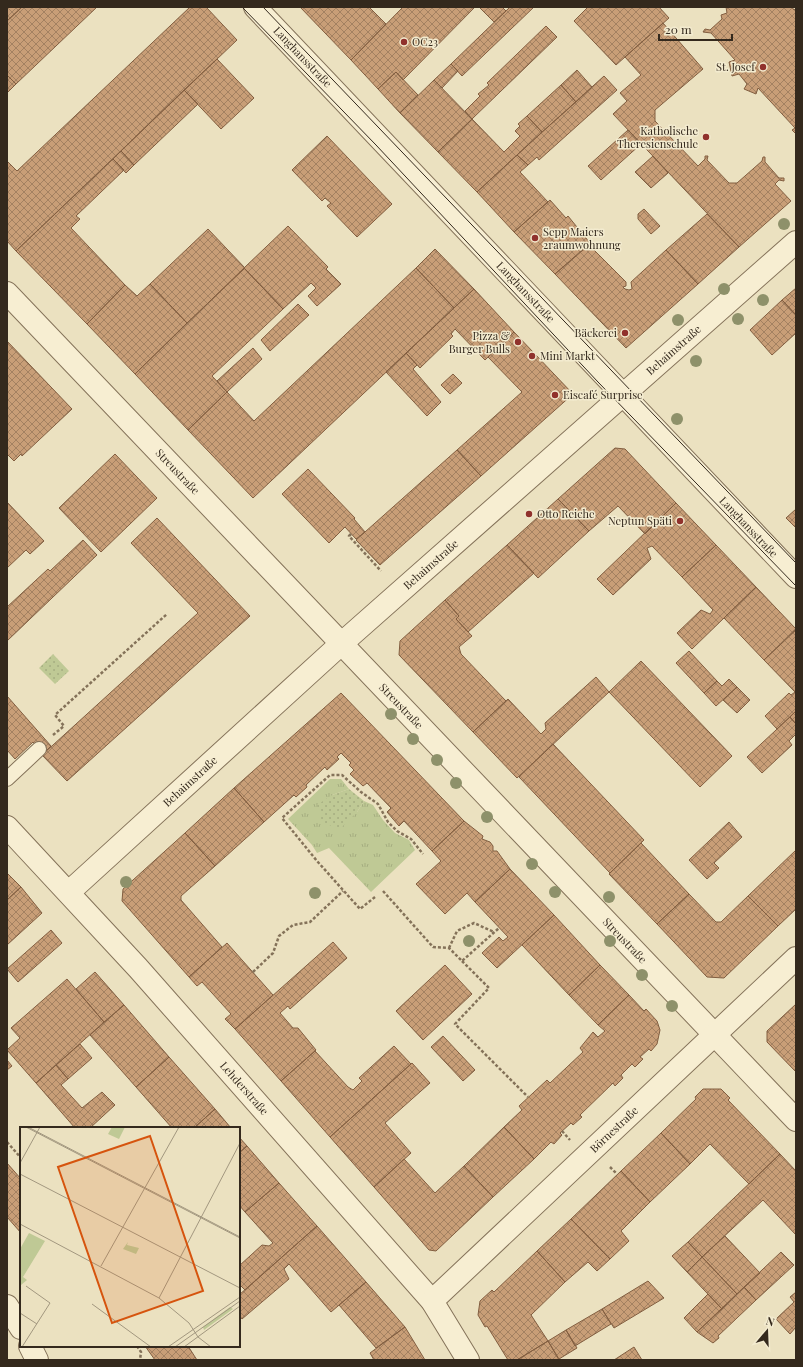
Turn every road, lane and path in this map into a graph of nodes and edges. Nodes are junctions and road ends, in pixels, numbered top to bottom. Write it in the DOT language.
graph roads {
  1 [pos="255,7"];
  2 [pos="796,242"];
  3 [pos="7,293"];
  4 [pos="624,394"];
  5 [pos="351,534"];
  6 [pos="381,571"];
  7 [pos="796,576"];
  8 [pos="167,614"];
  9 [pos="341,644"];
  10 [pos="52,736"];
  11 [pos="39,749"];
  12 [pos="7,779"];
  13 [pos="7,827"];
  14 [pos="423,854"];
  15 [pos="383,891"];
  16 [pos="69,892"];
  17 [pos="343,892"];
  18 [pos="375,897"];
  19 [pos="499,928"];
  20 [pos="494,932"];
  21 [pos="449,948"];
  22 [pos="796,958"];
  23 [pos="462,961"];
  24 [pos="253,972"];
  25 [pos="714,1034"];
  26 [pos="528,1097"];
  27 [pos="796,1120"];
  28 [pos="7,1142"];
  29 [pos="20,1157"];
  30 [pos="610,1167"];
  31 [pos="617,1174"];
  32 [pos="432,1301"];
  33 [pos="7,1306"];
  34 [pos="20,1326"];
  35 [pos="30,1347"];
  36 [pos="138,1347"];
  37 [pos="37,1360"];
  38 [pos="140,1360"];
  39 [pos="468,1360"];
  1 -- 4 [label="street, Langhansstraße"];
  2 -- 4 [label="street, Behaimstraße"];
  3 -- 9 [label="street, Streustraße"];
  4 -- 7 [label="street, Langhansstraße"];
  4 -- 9 [label="street, Behaimstraße"];
  5 -- 6 [label="path"];
  8 -- 10 [label="path"];
  9 -- 16 [label="street, Behaimstraße"];
  9 -- 25 [label="street, Streustraße"];
  11 -- 12 [label="lane"];
  13 -- 16 [label="street, Lehderstraße"];
  14 -- 17 [label="path"];
  15 -- 21 [label="path"];
  16 -- 32 [label="street, Lehderstraße"];
  17 -- 18 [label="path"];
  17 -- 24 [label="path"];
  19 -- 20 [label="path"];
  20 -- 21 [label="path"];
  20 -- 23 [label="path"];
  21 -- 23 [label="path"];
  22 -- 25 [label="street, Börnestraße"];
  23 -- 26 [label="path"];
  25 -- 27 [label="street, Streustraße"];
  25 -- 32 [label="street, Börnestraße"];
  28 -- 29 [label="path"];
  30 -- 31 [label="path"];
  32 -- 39 [label="street, Lehderstraße"];
  33 -- 34 [label="street"];
  35 -- 37 [label="street"];
  36 -- 38 [label="path"];
}
